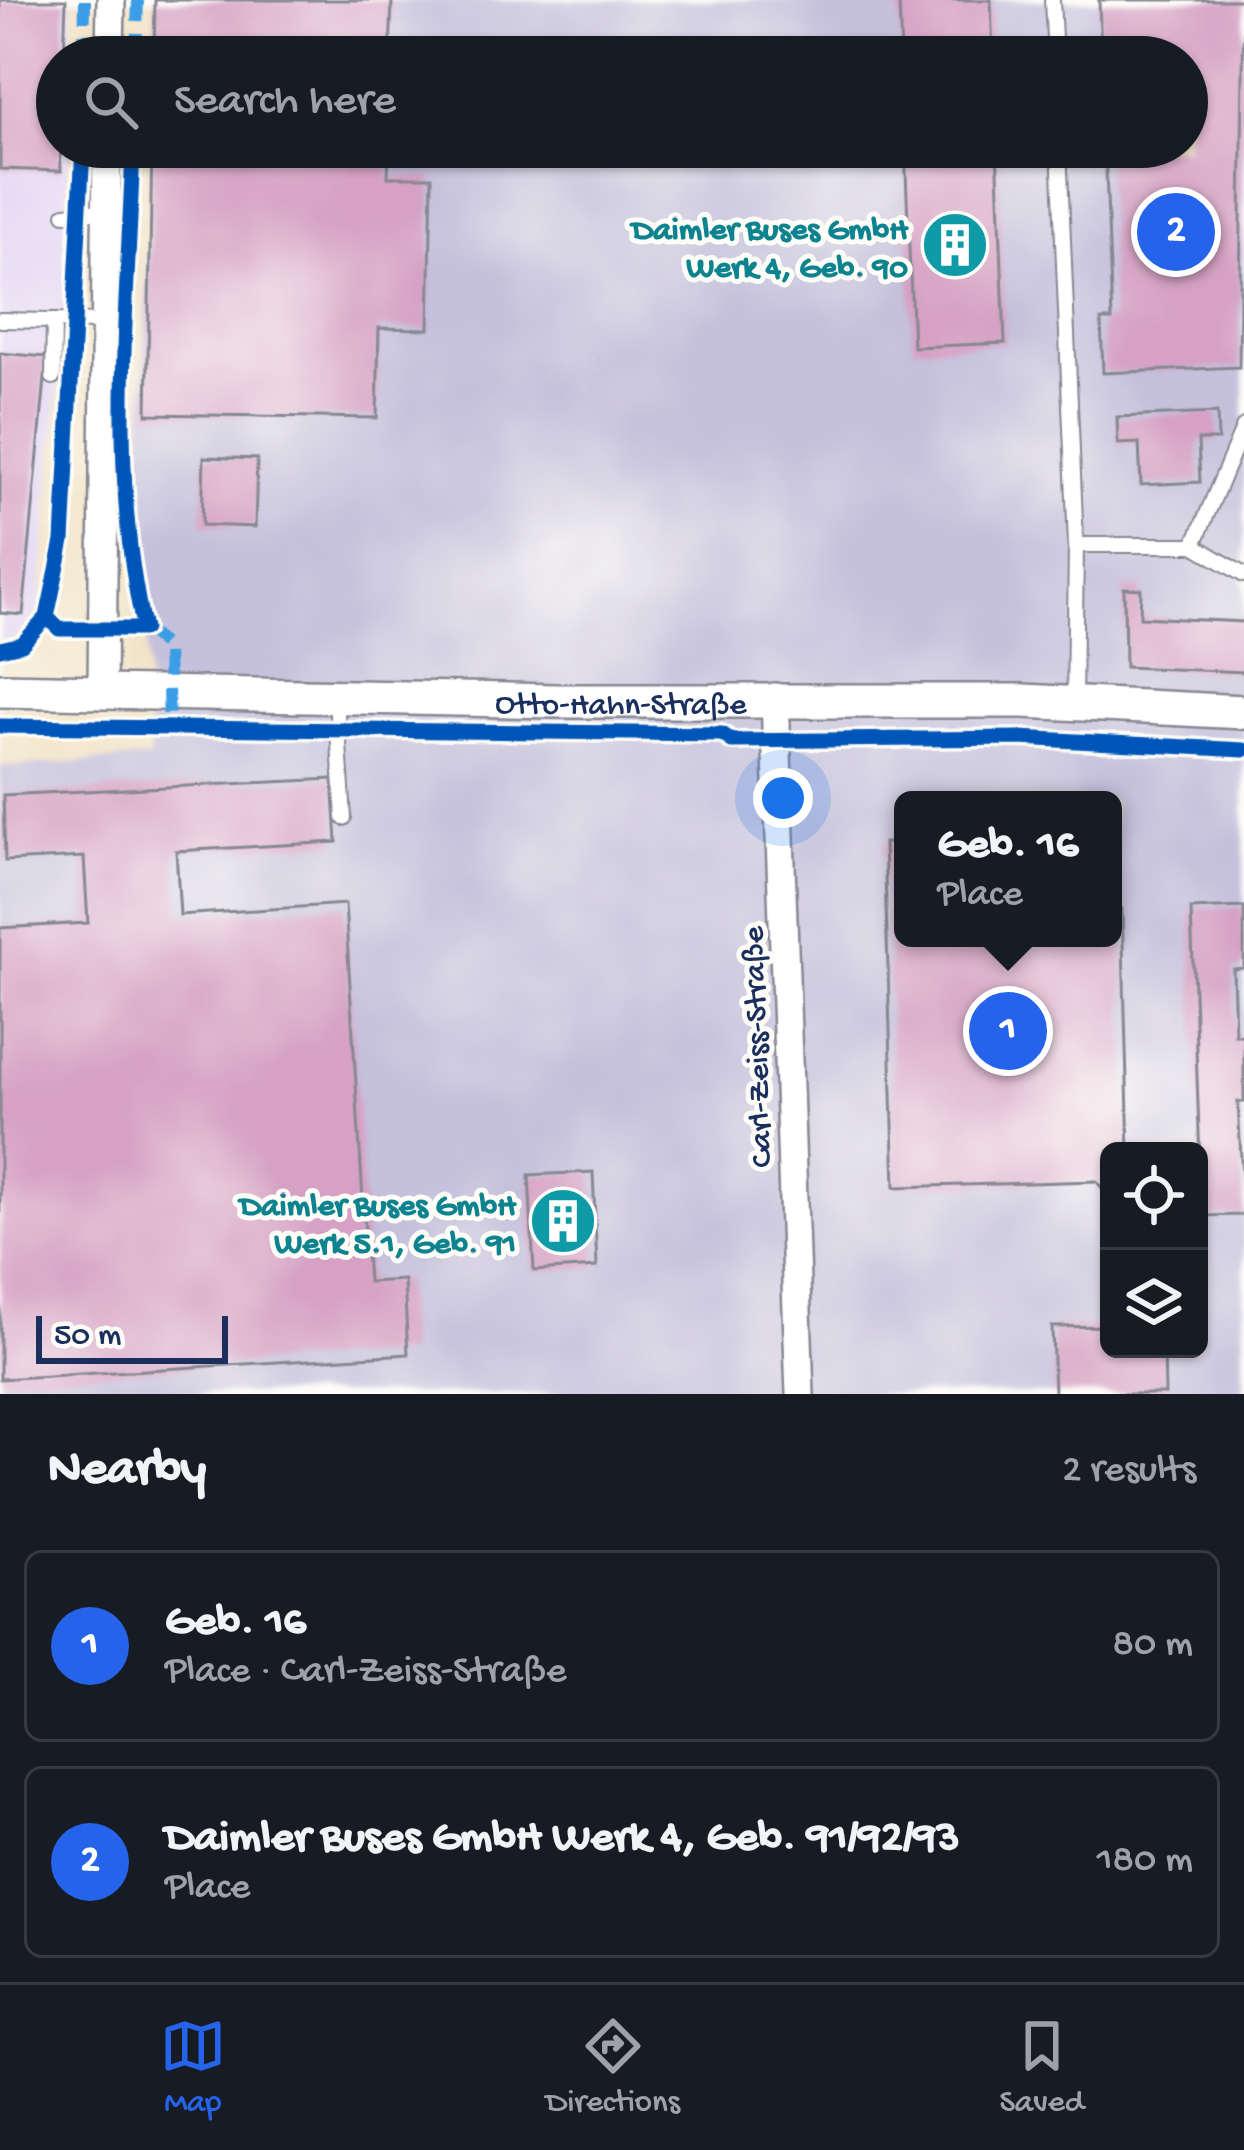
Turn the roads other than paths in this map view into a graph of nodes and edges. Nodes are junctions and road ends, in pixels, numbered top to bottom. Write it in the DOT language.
graph roads {
  1 [pos="111,0"];
  2 [pos="1052,0"];
  3 [pos="110,36"];
  4 [pos="1053,36"];
  5 [pos="107,168"];
  6 [pos="1060,168"];
  7 [pos="106,212"];
  8 [pos="65,214"];
  9 [pos="0,320"];
  10 [pos="54,321"];
  11 [pos="101,322"];
  12 [pos="53,377"];
  13 [pos="1244,426"];
  14 [pos="1076,545"];
  15 [pos="1194,545"];
  16 [pos="1244,575"];
  17 [pos="0,690"];
  18 [pos="102,690"];
  19 [pos="335,695"];
  20 [pos="776,698"];
  21 [pos="1074,704"];
  22 [pos="1244,712"];
  23 [pos="344,818"];
  24 [pos="800,1394"];
  1 -- 3 [label="street"];
  2 -- 4 [label="lane"];
  5 -- 7 [label="street"];
  6 -- 14 [label="lane"];
  7 -- 8 [label="lane"];
  7 -- 11 [label="street"];
  9 -- 10 [label="lane"];
  10 -- 11 [label="lane"];
  10 -- 12 [label="lane"];
  11 -- 18 [label="street"];
  13 -- 15 [label="lane"];
  14 -- 15 [label="lane"];
  14 -- 21 [label="lane"];
  15 -- 16 [label="lane"];
  17 -- 18 [label="street, Otto-Hahn-Straße"];
  18 -- 19 [label="street, Otto-Hahn-Straße"];
  19 -- 20 [label="street, Otto-Hahn-Straße"];
  19 -- 23 [label="lane"];
  20 -- 21 [label="street, Otto-Hahn-Straße"];
  20 -- 24 [label="street, Carl-Zeiss-Straße"];
  21 -- 22 [label="street, Otto-Hahn-Straße"];
}
